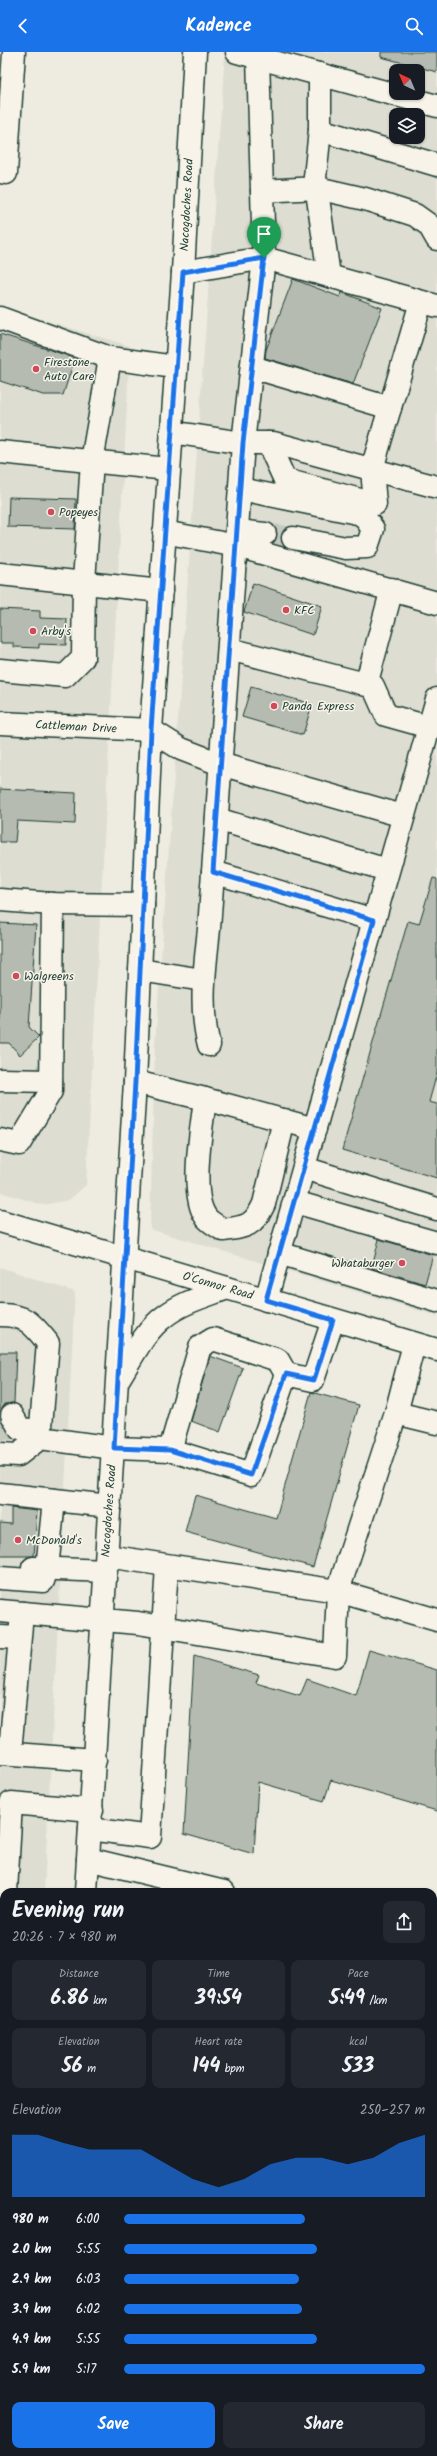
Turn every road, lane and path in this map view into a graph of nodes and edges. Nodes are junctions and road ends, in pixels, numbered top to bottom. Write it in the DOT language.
graph roads {
  1 [pos="14,52"];
  2 [pos="195,52"];
  3 [pos="248,54"];
  4 [pos="320,74"];
  5 [pos="437,106"];
  6 [pos="320,130"];
  7 [pos="437,165"];
  8 [pos="3,173"];
  9 [pos="317,188"];
  10 [pos="262,191"];
  11 [pos="437,239"];
  12 [pos="264,258"];
  13 [pos="183,272"];
  14 [pos="330,276"];
  15 [pos="429,304"];
  16 [pos="0,318"];
  17 [pos="110,358"];
  18 [pos="175,367"];
  19 [pos="252,367"];
  20 [pos="390,408"];
  21 [pos="171,432"];
  22 [pos="243,443"];
  23 [pos="268,443"];
  24 [pos="0,452"];
  25 [pos="92,461"];
  26 [pos="168,469"];
  27 [pos="372,469"];
  28 [pos="437,487"];
  29 [pos="241,489"];
  30 [pos="375,504"];
  31 [pos="386,525"];
  32 [pos="164,532"];
  33 [pos="265,534"];
  34 [pos="238,538"];
  35 [pos="293,538"];
  36 [pos="0,574"];
  37 [pos="84,582"];
  38 [pos="392,589"];
  39 [pos="161,591"];
  40 [pos="437,603"];
  41 [pos="229,649"];
  42 [pos="0,670"];
  43 [pos="366,685"];
  44 [pos="437,699"];
  45 [pos="0,723"];
  46 [pos="429,727"];
  47 [pos="151,730"];
  48 [pos="220,764"];
  49 [pos="403,816"];
  50 [pos="217,819"];
  51 [pos="388,870"];
  52 [pos="213,872"];
  53 [pos="0,900"];
  54 [pos="53,904"];
  55 [pos="143,905"];
  56 [pos="374,920"];
  57 [pos="140,970"];
  58 [pos="203,980"];
  59 [pos="209,1045"];
  60 [pos="0,1080"];
  61 [pos="51,1081"];
  62 [pos="135,1082"];
  63 [pos="205,1099"];
  64 [pos="284,1120"];
  65 [pos="315,1129"];
  66 [pos="0,1140"];
  67 [pos="304,1168"];
  68 [pos="295,1202"];
  69 [pos="437,1209"];
  70 [pos="0,1221"];
  71 [pos="437,1243"];
  72 [pos="279,1253"];
  73 [pos="124,1258"];
  74 [pos="227,1288"];
  75 [pos="266,1300"];
  76 [pos="437,1301"];
  77 [pos="0,1315"];
  78 [pos="333,1320"];
  79 [pos="414,1344"];
  80 [pos="437,1350"];
  81 [pos="286,1374"];
  82 [pos="117,1382"];
  83 [pos="396,1413"];
  84 [pos="437,1423"];
  85 [pos="19,1434"];
  86 [pos="114,1448"];
  87 [pos="170,1450"];
  88 [pos="0,1494"];
  89 [pos="54,1500"];
  90 [pos="110,1506"];
  91 [pos="106,1563"];
  92 [pos="167,1566"];
  93 [pos="0,1567"];
  94 [pos="47,1569"];
  95 [pos="0,1578"];
  96 [pos="338,1591"];
  97 [pos="0,1611"];
  98 [pos="22,1613"];
  99 [pos="103,1619"];
  100 [pos="437,1620"];
  101 [pos="162,1627"];
  102 [pos="10,1638"];
  103 [pos="6,1724"];
  104 [pos="5,1753"];
  105 [pos="95,1760"];
  106 [pos="6,1802"];
  107 [pos="91,1819"];
  108 [pos="88,1859"];
  109 [pos="6,1888"];
  110 [pos="86,1888"];
  111 [pos="208,1888"];
  1 -- 8 [label="main road"];
  2 -- 13 [label="main road, Nacogdoches Road"];
  3 -- 4 [label="main road"];
  3 -- 10 [label="main road"];
  4 -- 5 [label="main road"];
  4 -- 6 [label="main road"];
  6 -- 7 [label="main road"];
  6 -- 9 [label="main road"];
  9 -- 10 [label="main road"];
  9 -- 11 [label="main road"];
  9 -- 14 [label="main road"];
  10 -- 12 [label="main road"];
  12 -- 13 [label="main road"];
  12 -- 14 [label="main road"];
  12 -- 19 [label="main road"];
  13 -- 18 [label="main road, Nacogdoches Road"];
  14 -- 15 [label="main road"];
  15 -- 20 [label="main road"];
  16 -- 17 [label="main road"];
  17 -- 18 [label="main road"];
  17 -- 25 [label="main road"];
  18 -- 21 [label="main road, Nacogdoches Road"];
  19 -- 20 [label="main road"];
  19 -- 22 [label="main road"];
  20 -- 27 [label="main road"];
  21 -- 22 [label="main road"];
  21 -- 26 [label="main road, Nacogdoches Road"];
  22 -- 23 [label="main road"];
  22 -- 29 [label="main road"];
  23 -- 27 [label="main road"];
  23 -- 30 [label="main road"];
  24 -- 25 [label="main road"];
  25 -- 26 [label="main road"];
  25 -- 37 [label="main road"];
  26 -- 32 [label="main road, Nacogdoches Road"];
  27 -- 28 [label="main road"];
  27 -- 30 [label="main road"];
  29 -- 34 [label="main road"];
  29 -- 35 [label="main road"];
  30 -- 31 [label="main road"];
  32 -- 34 [label="main road"];
  32 -- 39 [label="main road, Nacogdoches Road"];
  33 -- 34 [label="main road"];
  34 -- 38 [label="main road"];
  34 -- 41 [label="main road"];
  36 -- 37 [label="main road"];
  37 -- 39 [label="main road"];
  37 -- 42 [label="main road"];
  38 -- 40 [label="main road"];
  38 -- 43 [label="main road"];
  39 -- 47 [label="main road, Nacogdoches Road"];
  41 -- 43 [label="main road"];
  41 -- 48 [label="main road"];
  43 -- 46 [label="main road"];
  44 -- 46 [label="main road"];
  45 -- 47 [label="main road, Cattleman Drive"];
  46 -- 49 [label="main road"];
  47 -- 48 [label="main road"];
  47 -- 55 [label="main road, Nacogdoches Road"];
  48 -- 49 [label="main road"];
  48 -- 50 [label="main road"];
  49 -- 51 [label="main road"];
  50 -- 51 [label="main road"];
  50 -- 52 [label="main road"];
  51 -- 56 [label="main road"];
  52 -- 56 [label="main road"];
  52 -- 58 [label="main road"];
  53 -- 54 [label="main road"];
  54 -- 55 [label="main road"];
  54 -- 61 [label="main road"];
  55 -- 57 [label="main road, Nacogdoches Road"];
  56 -- 65 [label="main road"];
  57 -- 58 [label="main road"];
  57 -- 62 [label="main road, Nacogdoches Road"];
  58 -- 59 [label="main road"];
  60 -- 61 [label="main road"];
  61 -- 66 [label="main road"];
  62 -- 63 [label="main road"];
  62 -- 73 [label="main road, Nacogdoches Road"];
  63 -- 64 [label="main road"];
  63 -- 64 [label="main road"];
  64 -- 65 [label="main road"];
  65 -- 67 [label="main road"];
  67 -- 68 [label="main road"];
  67 -- 69 [label="main road"];
  68 -- 71 [label="main road"];
  68 -- 72 [label="main road"];
  70 -- 73 [label="main road, O'Connor Road"];
  72 -- 75 [label="main road"];
  72 -- 76 [label="main road"];
  73 -- 74 [label="main road, O'Connor Road"];
  73 -- 82 [label="main road, Nacogdoches Road"];
  74 -- 75 [label="main road, O'Connor Road"];
  74 -- 82 [label="main road"];
  75 -- 78 [label="main road, O'Connor Road"];
  77 -- 85 [label="main road"];
  78 -- 79 [label="main road, O'Connor Road"];
  78 -- 81 [label="main road"];
  79 -- 80 [label="main road, O'Connor Road"];
  79 -- 83 [label="main road"];
  81 -- 87 [label="main road"];
  81 -- 87 [label="main road"];
  82 -- 86 [label="main road, Nacogdoches Road"];
  83 -- 84 [label="main road"];
  83 -- 96 [label="main road"];
  85 -- 86 [label="main road"];
  86 -- 87 [label="main road"];
  86 -- 90 [label="main road, Nacogdoches Road"];
  88 -- 89 [label="main road"];
  89 -- 90 [label="main road"];
  89 -- 94 [label="main road"];
  90 -- 91 [label="main road, Nacogdoches Road"];
  91 -- 92 [label="main road"];
  91 -- 94 [label="main road"];
  91 -- 99 [label="main road, Nacogdoches Road"];
  92 -- 96 [label="main road"];
  92 -- 101 [label="main road"];
  93 -- 94 [label="main road"];
  94 -- 95 [label="main road"];
  96 -- 100 [label="main road"];
  96 -- 101 [label="main road"];
  97 -- 98 [label="main road"];
  98 -- 99 [label="main road"];
  98 -- 102 [label="main road"];
  99 -- 101 [label="main road"];
  99 -- 105 [label="main road, Nacogdoches Road"];
  101 -- 107 [label="main road"];
  102 -- 103 [label="main road"];
  103 -- 104 [label="main road"];
  104 -- 105 [label="main road"];
  105 -- 107 [label="main road, Nacogdoches Road"];
  106 -- 107 [label="main road"];
  106 -- 109 [label="main road"];
  107 -- 108 [label="main road, Nacogdoches Road"];
  108 -- 110 [label="main road, Nacogdoches Road"];
  108 -- 111 [label="main road"];
}
